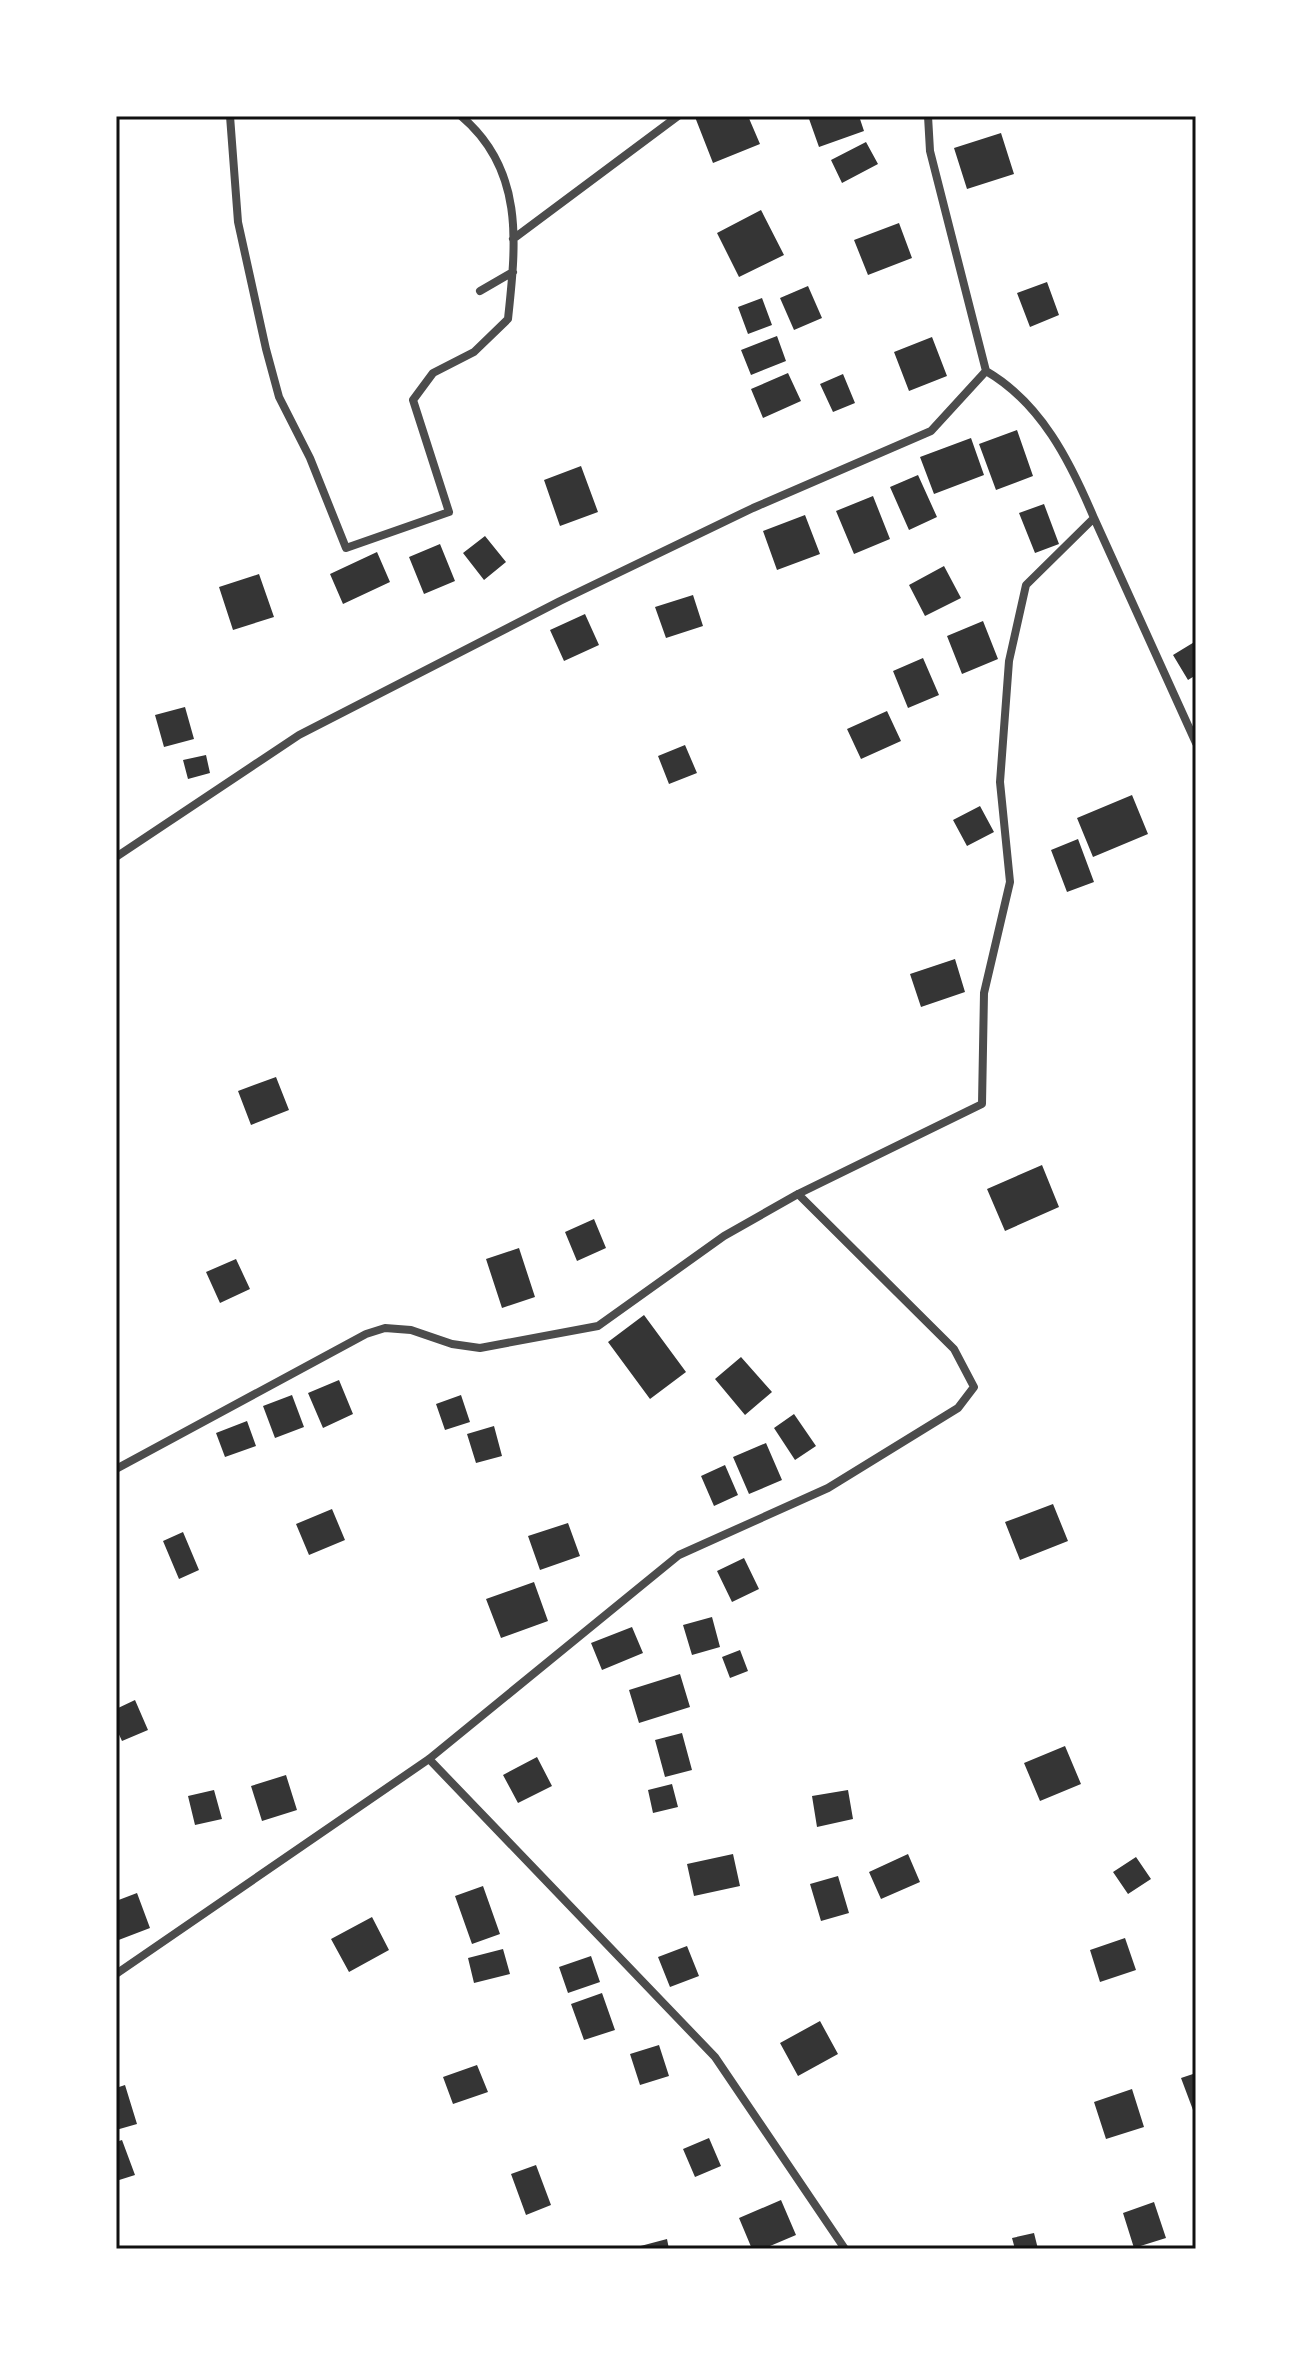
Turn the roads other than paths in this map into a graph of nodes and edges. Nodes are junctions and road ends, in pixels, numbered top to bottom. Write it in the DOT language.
graph roads {
  1 [pos="230,116"];
  2 [pos="461,116"];
  3 [pos="678,116"];
  4 [pos="928,116"];
  5 [pos="513,239"];
  6 [pos="513,272"];
  7 [pos="480,291"];
  8 [pos="986,371"];
  9 [pos="1094,518"];
  10 [pos="1196,743"];
  11 [pos="116,857"];
  12 [pos="798,1194"];
  13 [pos="116,1469"];
  14 [pos="429,1759"];
  15 [pos="116,1974"];
  16 [pos="845,2249"];
  1 -- 6 [label="street"];
  2 -- 5 [label="street"];
  3 -- 5 [label="street"];
  4 -- 8 [label="street"];
  5 -- 6 [label="street"];
  6 -- 7 [label="street"];
  8 -- 9 [label="street"];
  8 -- 11 [label="street"];
  9 -- 10 [label="street"];
  9 -- 12 [label="street"];
  12 -- 13 [label="street"];
  12 -- 14 [label="street"];
  14 -- 15 [label="street"];
  14 -- 16 [label="street"];
}
